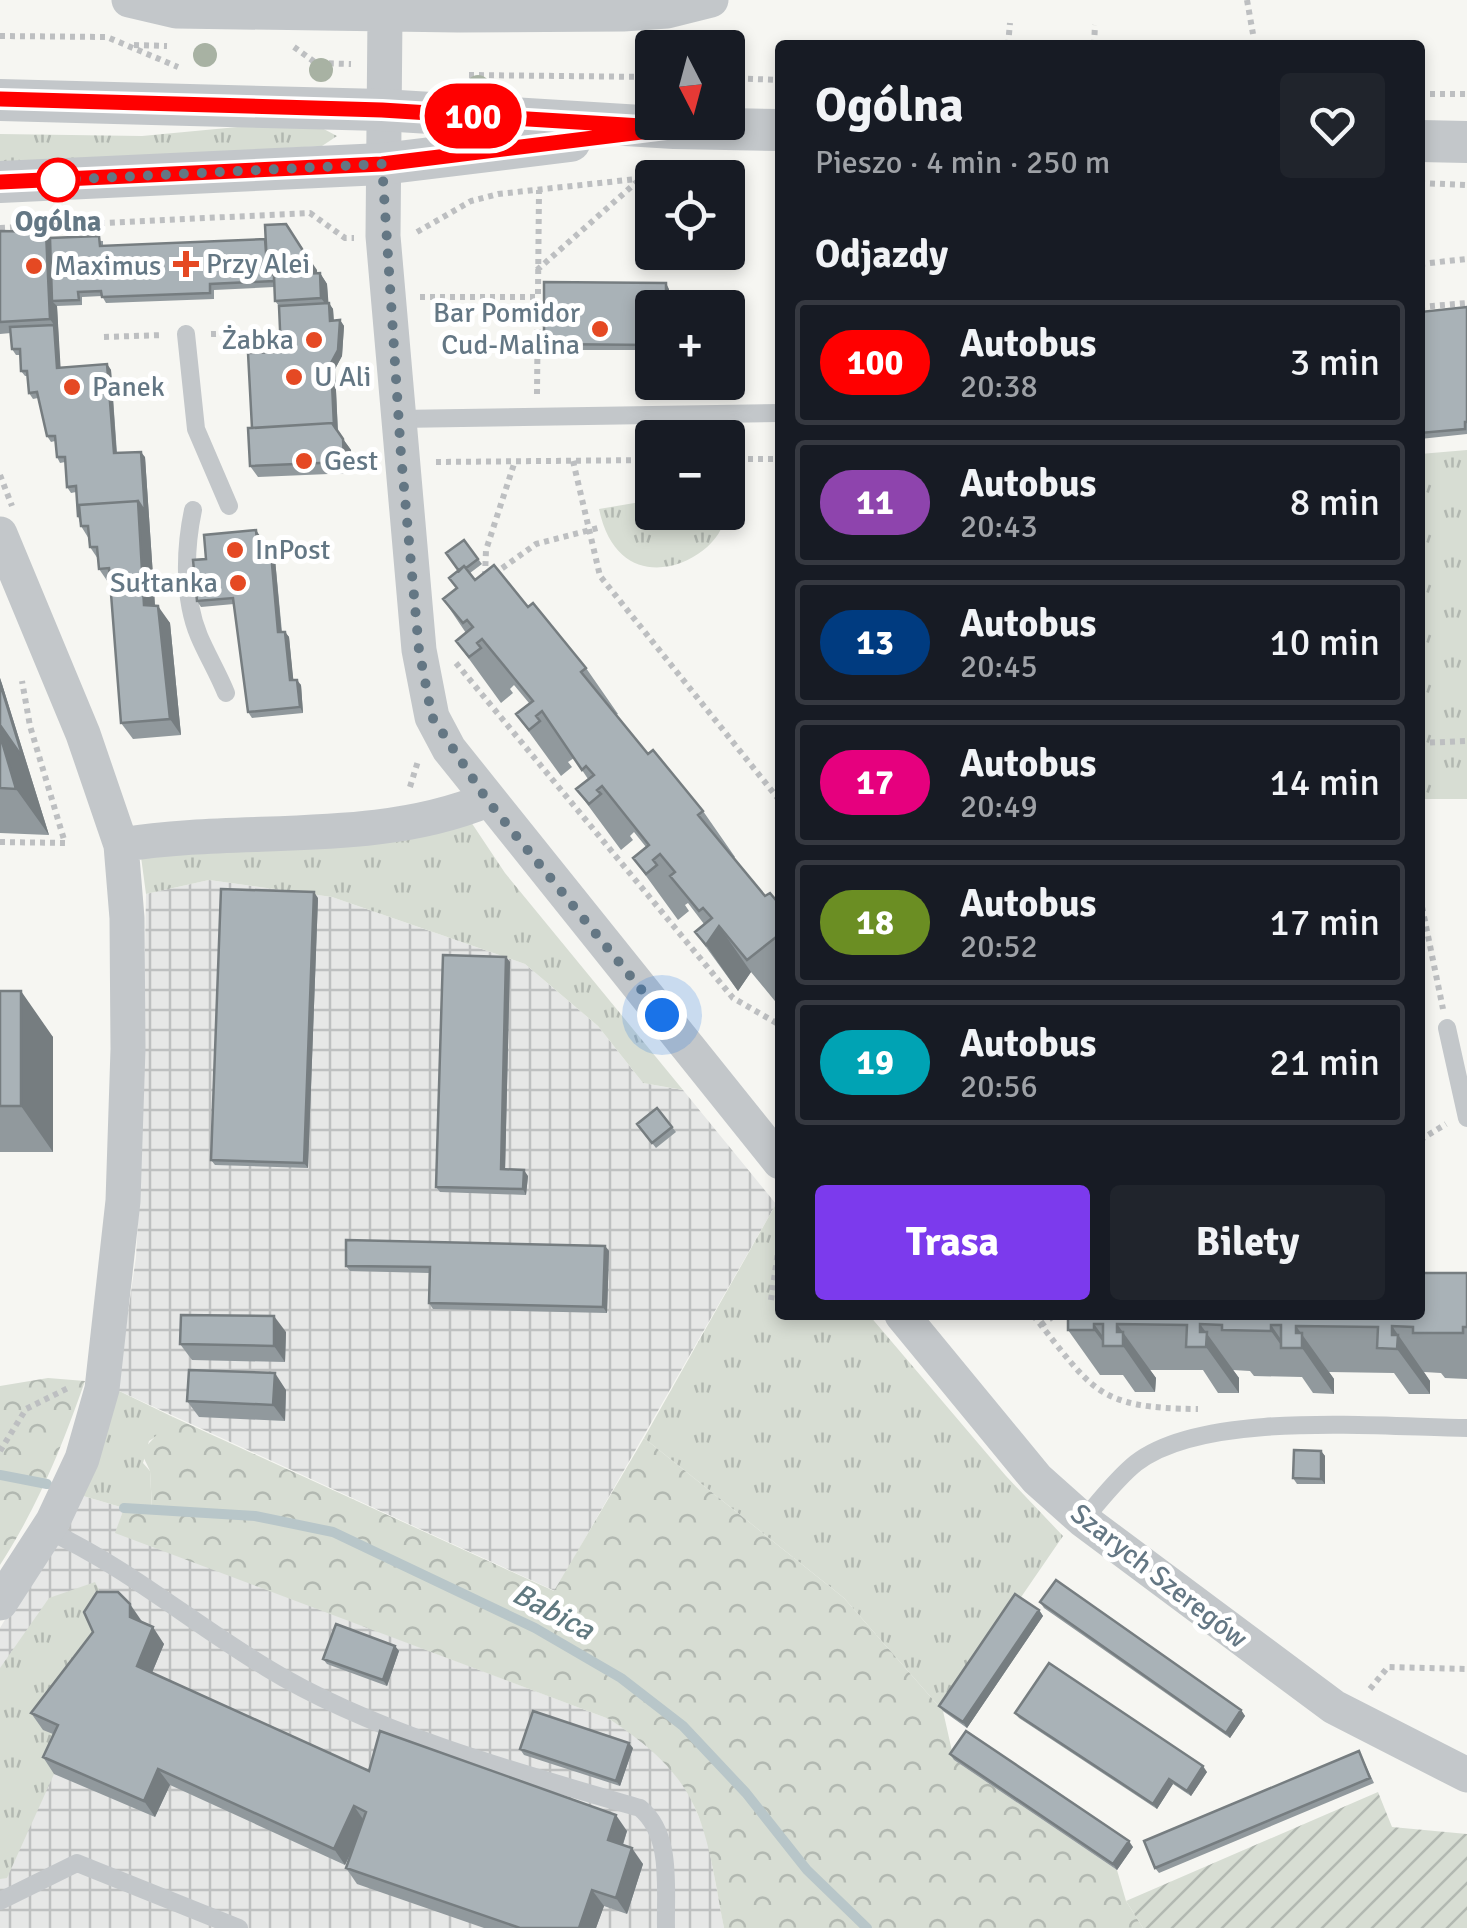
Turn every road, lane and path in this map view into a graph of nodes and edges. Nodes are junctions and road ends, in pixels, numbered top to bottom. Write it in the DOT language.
graph roads {
  1 [pos="129,0"];
  2 [pos="1247,0"];
  3 [pos="704,1"];
  4 [pos="385,15"];
  5 [pos="1010,23"];
  6 [pos="1095,25"];
  7 [pos="1253,34"];
  8 [pos="0,36"];
  9 [pos="1008,40"];
  10 [pos="1094,40"];
  11 [pos="183,46"];
  12 [pos="276,47"];
  13 [pos="362,65"];
  14 [pos="504,74"];
  15 [pos="635,77"];
  16 [pos="745,79"];
  17 [pos="775,80"];
  18 [pos="1425,94"];
  19 [pos="1467,94"];
  20 [pos="0,100"];
  21 [pos="382,110"];
  22 [pos="635,126"];
  23 [pos="745,129"];
  24 [pos="775,130"];
  25 [pos="635,133"];
  26 [pos="1425,141"];
  27 [pos="1467,142"];
  28 [pos="382,164"];
  29 [pos="0,182"];
  30 [pos="1425,182"];
  31 [pos="635,183"];
  32 [pos="1467,185"];
  33 [pos="539,190"];
  34 [pos="345,238"];
  35 [pos="349,248"];
  36 [pos="1467,260"];
  37 [pos="1425,264"];
  38 [pos="538,270"];
  39 [pos="420,297"];
  40 [pos="537,298"];
  41 [pos="1467,303"];
  42 [pos="1425,307"];
  43 [pos="186,334"];
  44 [pos="536,404"];
  45 [pos="775,413"];
  46 [pos="412,418"];
  47 [pos="775,459"];
  48 [pos="635,460"];
  49 [pos="745,460"];
  50 [pos="573,461"];
  51 [pos="430,462"];
  52 [pos="515,462"];
  53 [pos="0,475"];
  54 [pos="431,479"];
  55 [pos="229,506"];
  56 [pos="192,510"];
  57 [pos="9,527"];
  58 [pos="602,527"];
  59 [pos="586,530"];
  60 [pos="485,580"];
  61 [pos="474,590"];
  62 [pos="450,652"];
  63 [pos="21,676"];
  64 [pos="226,693"];
  65 [pos="1467,741"];
  66 [pos="1425,743"];
  67 [pos="418,748"];
  68 [pos="409,788"];
  69 [pos="775,795"];
  70 [pos="487,800"];
  71 [pos="0,842"];
  72 [pos="121,845"];
  73 [pos="1425,921"];
  74 [pos="775,1022"];
  75 [pos="1447,1028"];
  76 [pos="1467,1118"];
  77 [pos="775,1156"];
  78 [pos="775,1272"];
  79 [pos="771,1300"];
  80 [pos="906,1320"];
  81 [pos="1037,1320"];
  82 [pos="1048,1320"];
  83 [pos="1041,1325"];
  84 [pos="102,1389"];
  85 [pos="1216,1409"];
  86 [pos="1467,1428"];
  87 [pos="2,1447"];
  88 [pos="1084,1520"];
  89 [pos="50,1525"];
  90 [pos="0,1603"];
  91 [pos="1467,1669"];
  92 [pos="1366,1693"];
  93 [pos="1467,1775"];
  94 [pos="0,1901"];
  95 [pos="239,1928"];
  96 [pos="666,1928"];
  1 -- 4 [label="street"];
  2 -- 7 [label="path"];
  3 -- 4 [label="street"];
  4 -- 21 [label="street"];
  5 -- 9 [label="path"];
  6 -- 10 [label="path"];
  8 -- 11 [label="path"];
  12 -- 13 [label="path"];
  14 -- 15 [label="path"];
  16 -- 17 [label="path"];
  18 -- 19 [label="path"];
  20 -- 21 [label="street"];
  21 -- 22 [label="street"];
  21 -- 28 [label="street"];
  23 -- 24 [label="street"];
  25 -- 28 [label="street"];
  26 -- 27 [label="street"];
  28 -- 29 [label="street"];
  28 -- 46 [label="street"];
  30 -- 32 [label="path"];
  31 -- 38 [label="path"];
  33 -- 38 [label="path"];
  34 -- 35 [label="path"];
  36 -- 37 [label="path"];
  38 -- 40 [label="path"];
  39 -- 40 [label="path"];
  40 -- 44 [label="path"];
  41 -- 42 [label="path"];
  43 -- 55 [label="lane"];
  45 -- 46 [label="lane"];
  46 -- 51 [label="path"];
  46 -- 70 [label="street"];
  47 -- 49 [label="path"];
  48 -- 50 [label="path"];
  50 -- 52 [label="path"];
  50 -- 59 [label="path"];
  51 -- 52 [label="path"];
  51 -- 54 [label="path"];
  52 -- 60 [label="path"];
  53 -- 57 [label="path"];
  56 -- 64 [label="lane"];
  57 -- 72 [label="street"];
  58 -- 59 [label="path"];
  59 -- 60 [label="path"];
  59 -- 69 [label="path"];
  60 -- 61 [label="path"];
  62 -- 74 [label="path"];
  63 -- 71 [label="path"];
  65 -- 66 [label="path"];
  67 -- 68 [label="path"];
  70 -- 72 [label="street"];
  70 -- 77 [label="street"];
  72 -- 84 [label="street"];
  73 -- 75 [label="path"];
  75 -- 76 [label="lane"];
  78 -- 79 [label="path"];
  80 -- 88 [label="street, Szarych Szeregów"];
  81 -- 83 [label="path"];
  82 -- 83 [label="path"];
  83 -- 85 [label="path"];
  84 -- 87 [label="path"];
  84 -- 89 [label="street"];
  86 -- 88 [label="lane"];
  88 -- 93 [label="street, Szarych Szeregów"];
  89 -- 90 [label="street"];
  89 -- 96 [label="lane"];
  91 -- 92 [label="path"];
  94 -- 95 [label="lane"];
}
